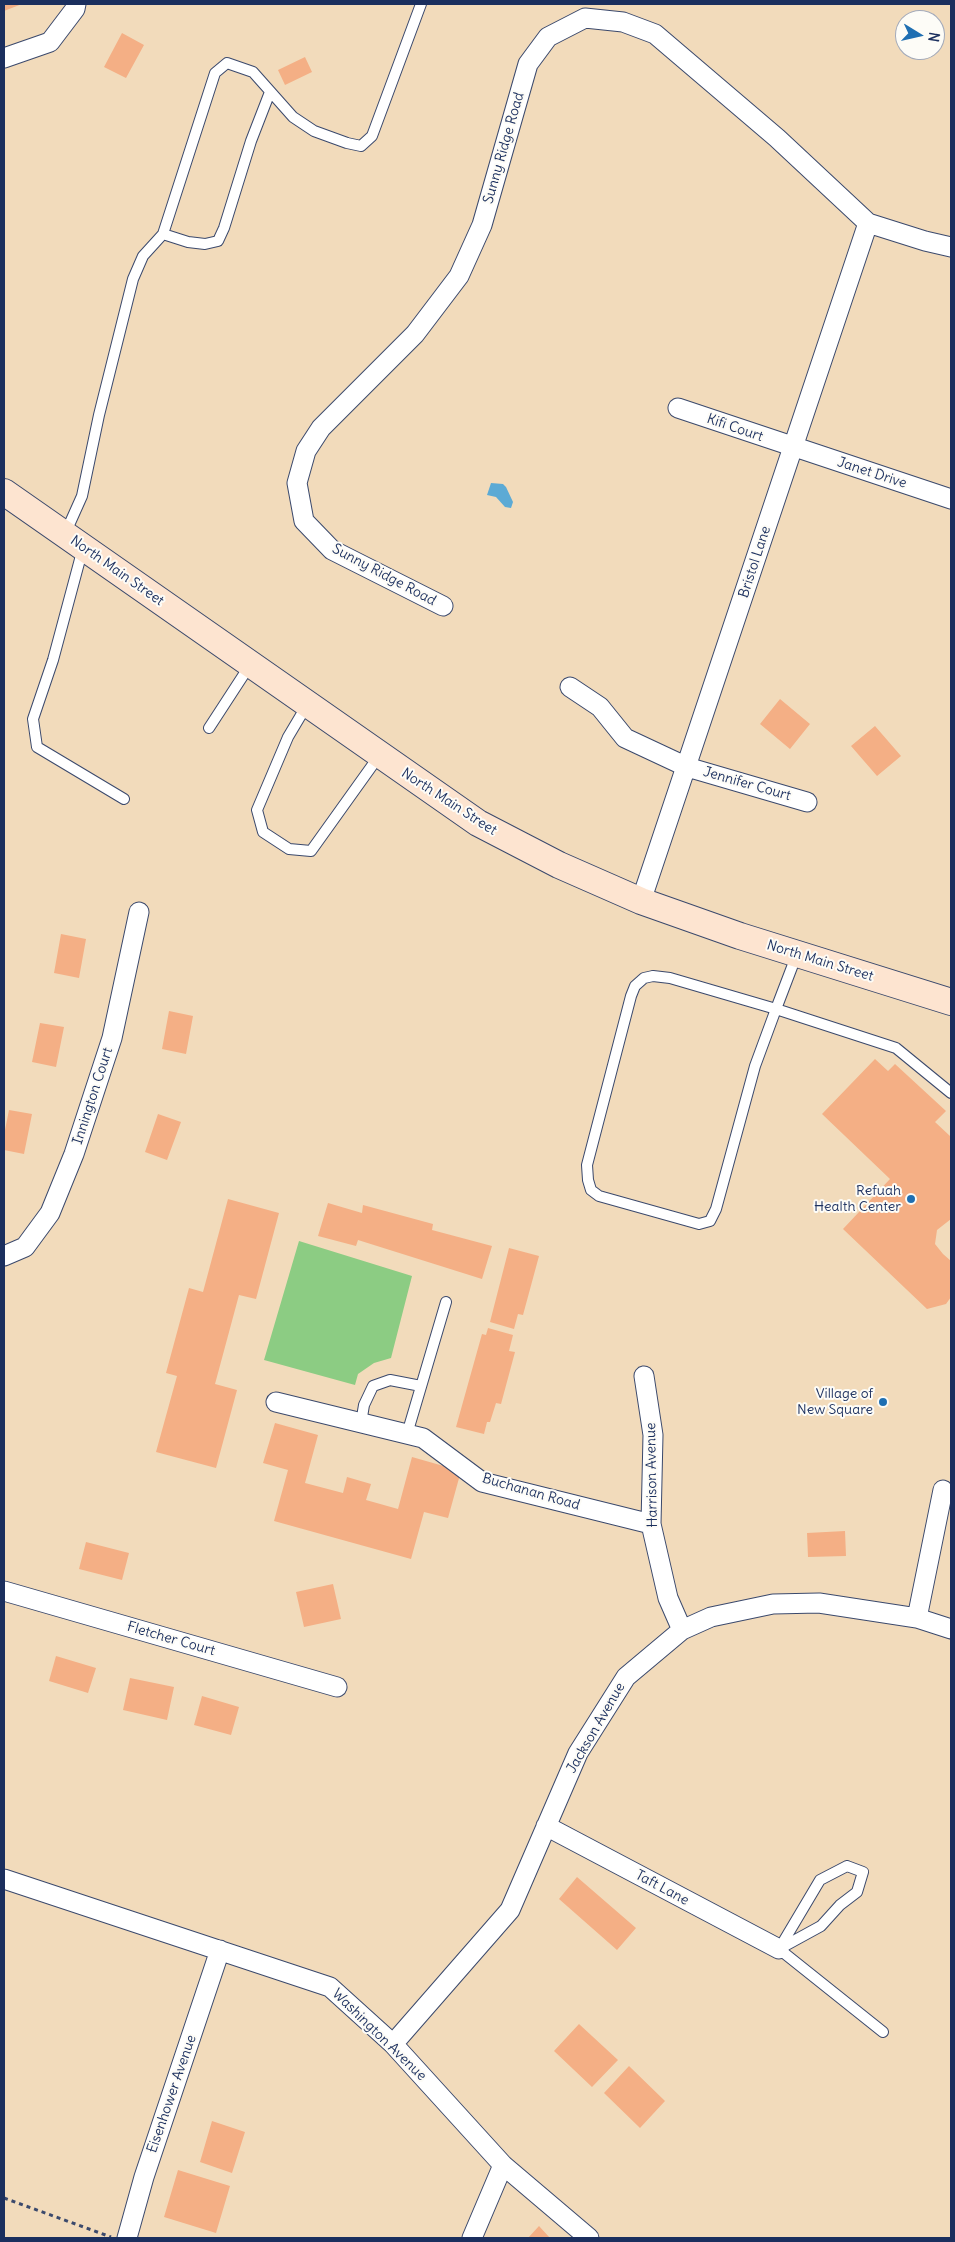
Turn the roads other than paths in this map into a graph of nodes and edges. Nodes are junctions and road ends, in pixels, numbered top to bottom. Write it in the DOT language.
graph roads {
  1 [pos="76,4"];
  2 [pos="421,4"];
  3 [pos="4,58"];
  4 [pos="270,92"];
  5 [pos="868,223"];
  6 [pos="164,234"];
  7 [pos="951,247"];
  8 [pos="678,408"];
  9 [pos="793,448"];
  10 [pos="4,492"];
  11 [pos="951,499"];
  12 [pos="74,541"];
  13 [pos="443,606"];
  14 [pos="250,665"];
  15 [pos="570,687"];
  16 [pos="307,705"];
  17 [pos="209,728"];
  18 [pos="379,756"];
  19 [pos="687,767"];
  20 [pos="124,799"];
  21 [pos="807,802"];
  22 [pos="641,901"];
  23 [pos="139,912"];
  24 [pos="797,954"];
  25 [pos="951,1002"];
  26 [pos="776,1009"];
  27 [pos="951,1093"];
  28 [pos="4,1256"];
  29 [pos="446,1302"];
  30 [pos="644,1376"];
  31 [pos="421,1386"];
  32 [pos="276,1402"];
  33 [pos="361,1423"];
  34 [pos="407,1434"];
  35 [pos="943,1490"];
  36 [pos="650,1524"];
  37 [pos="4,1591"];
  38 [pos="917,1618"];
  39 [pos="951,1629"];
  40 [pos="682,1630"];
  41 [pos="337,1687"];
  42 [pos="546,1826"];
  43 [pos="4,1879"];
  44 [pos="779,1949"];
  45 [pos="220,1950"];
  46 [pos="883,2032"];
  47 [pos="393,2044"];
  48 [pos="504,2165"];
  49 [pos="125,2238"];
  50 [pos="472,2238"];
  51 [pos="589,2238"];
  1 -- 3 [label="street"];
  2 -- 4 [label="lane"];
  4 -- 6 [label="lane"];
  4 -- 6 [label="lane"];
  5 -- 7 [label="street, Sunny Ridge Road"];
  5 -- 9 [label="street, Bristol Lane"];
  5 -- 13 [label="street, Sunny Ridge Road"];
  6 -- 12 [label="lane"];
  8 -- 9 [label="street, Kifi Court"];
  9 -- 11 [label="street, Janet Drive"];
  9 -- 19 [label="street, Bristol Lane"];
  10 -- 12 [label="main road, North Main Street"];
  12 -- 14 [label="main road, North Main Street"];
  12 -- 20 [label="lane"];
  14 -- 16 [label="main road, North Main Street"];
  14 -- 17 [label="lane"];
  15 -- 19 [label="street, Jennifer Court"];
  16 -- 18 [label="main road, North Main Street"];
  16 -- 18 [label="lane"];
  18 -- 22 [label="main road, North Main Street"];
  19 -- 21 [label="street, Jennifer Court"];
  19 -- 22 [label="street, Bristol Lane"];
  22 -- 24 [label="main road, North Main Street"];
  23 -- 28 [label="street, Innington Court"];
  24 -- 25 [label="main road, North Main Street"];
  24 -- 26 [label="lane"];
  26 -- 26 [label="lane"];
  26 -- 27 [label="lane"];
  29 -- 31 [label="lane"];
  30 -- 36 [label="street, Harrison Avenue"];
  31 -- 33 [label="lane"];
  31 -- 34 [label="lane"];
  32 -- 33 [label="street, Buchanan Road"];
  33 -- 34 [label="street, Buchanan Road"];
  34 -- 36 [label="street, Buchanan Road"];
  35 -- 38 [label="street"];
  36 -- 40 [label="street, Harrison Avenue"];
  37 -- 41 [label="street, Fletcher Court"];
  38 -- 39 [label="street, Jackson Avenue"];
  38 -- 40 [label="street, Jackson Avenue"];
  40 -- 42 [label="street, Jackson Avenue"];
  42 -- 44 [label="street, Taft Lane"];
  42 -- 47 [label="street, Jackson Avenue"];
  43 -- 45 [label="street, Washington Avenue"];
  44 -- 44 [label="lane"];
  44 -- 46 [label="lane"];
  45 -- 47 [label="street, Washington Avenue"];
  45 -- 49 [label="street, Eisenhower Avenue"];
  47 -- 48 [label="street, Washington Avenue"];
  48 -- 50 [label="street"];
  48 -- 51 [label="street, Washington Avenue"];
}
